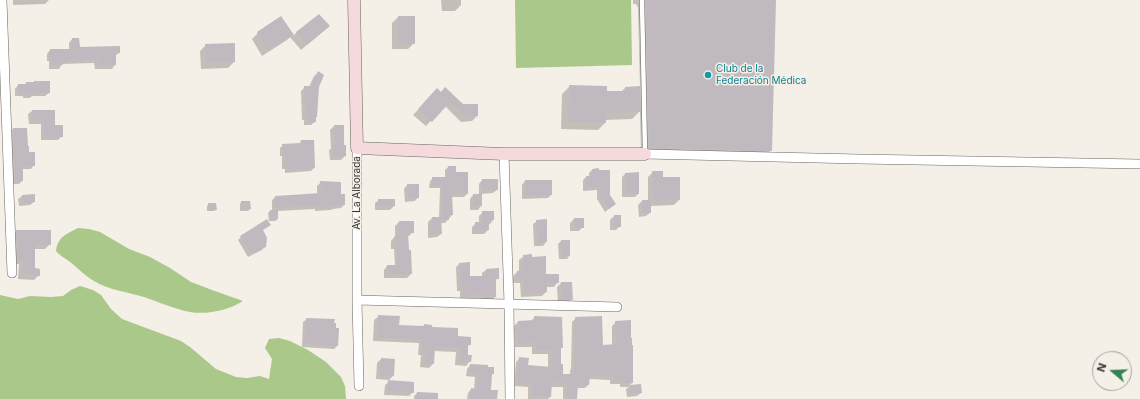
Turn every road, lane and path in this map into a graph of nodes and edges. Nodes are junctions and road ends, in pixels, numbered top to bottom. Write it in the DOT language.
graph roads {
  1 [pos="2,0"];
  2 [pos="354,0"];
  3 [pos="642,0"];
  4 [pos="357,148"];
  5 [pos="504,154"];
  6 [pos="645,154"];
  7 [pos="1140,164"];
  8 [pos="12,273"];
  9 [pos="357,300"];
  10 [pos="509,304"];
  11 [pos="617,306"];
  12 [pos="359,386"];
  13 [pos="510,399"];
  1 -- 8 [label="street"];
  2 -- 4 [label="main road, Av. La Alborada"];
  3 -- 6 [label="lane"];
  4 -- 5 [label="main road"];
  4 -- 9 [label="street, Av. La Alborada"];
  5 -- 6 [label="main road"];
  5 -- 10 [label="street"];
  6 -- 7 [label="street"];
  9 -- 10 [label="street"];
  9 -- 12 [label="street, Av. La Alborada"];
  10 -- 11 [label="street"];
  10 -- 13 [label="street"];
}
